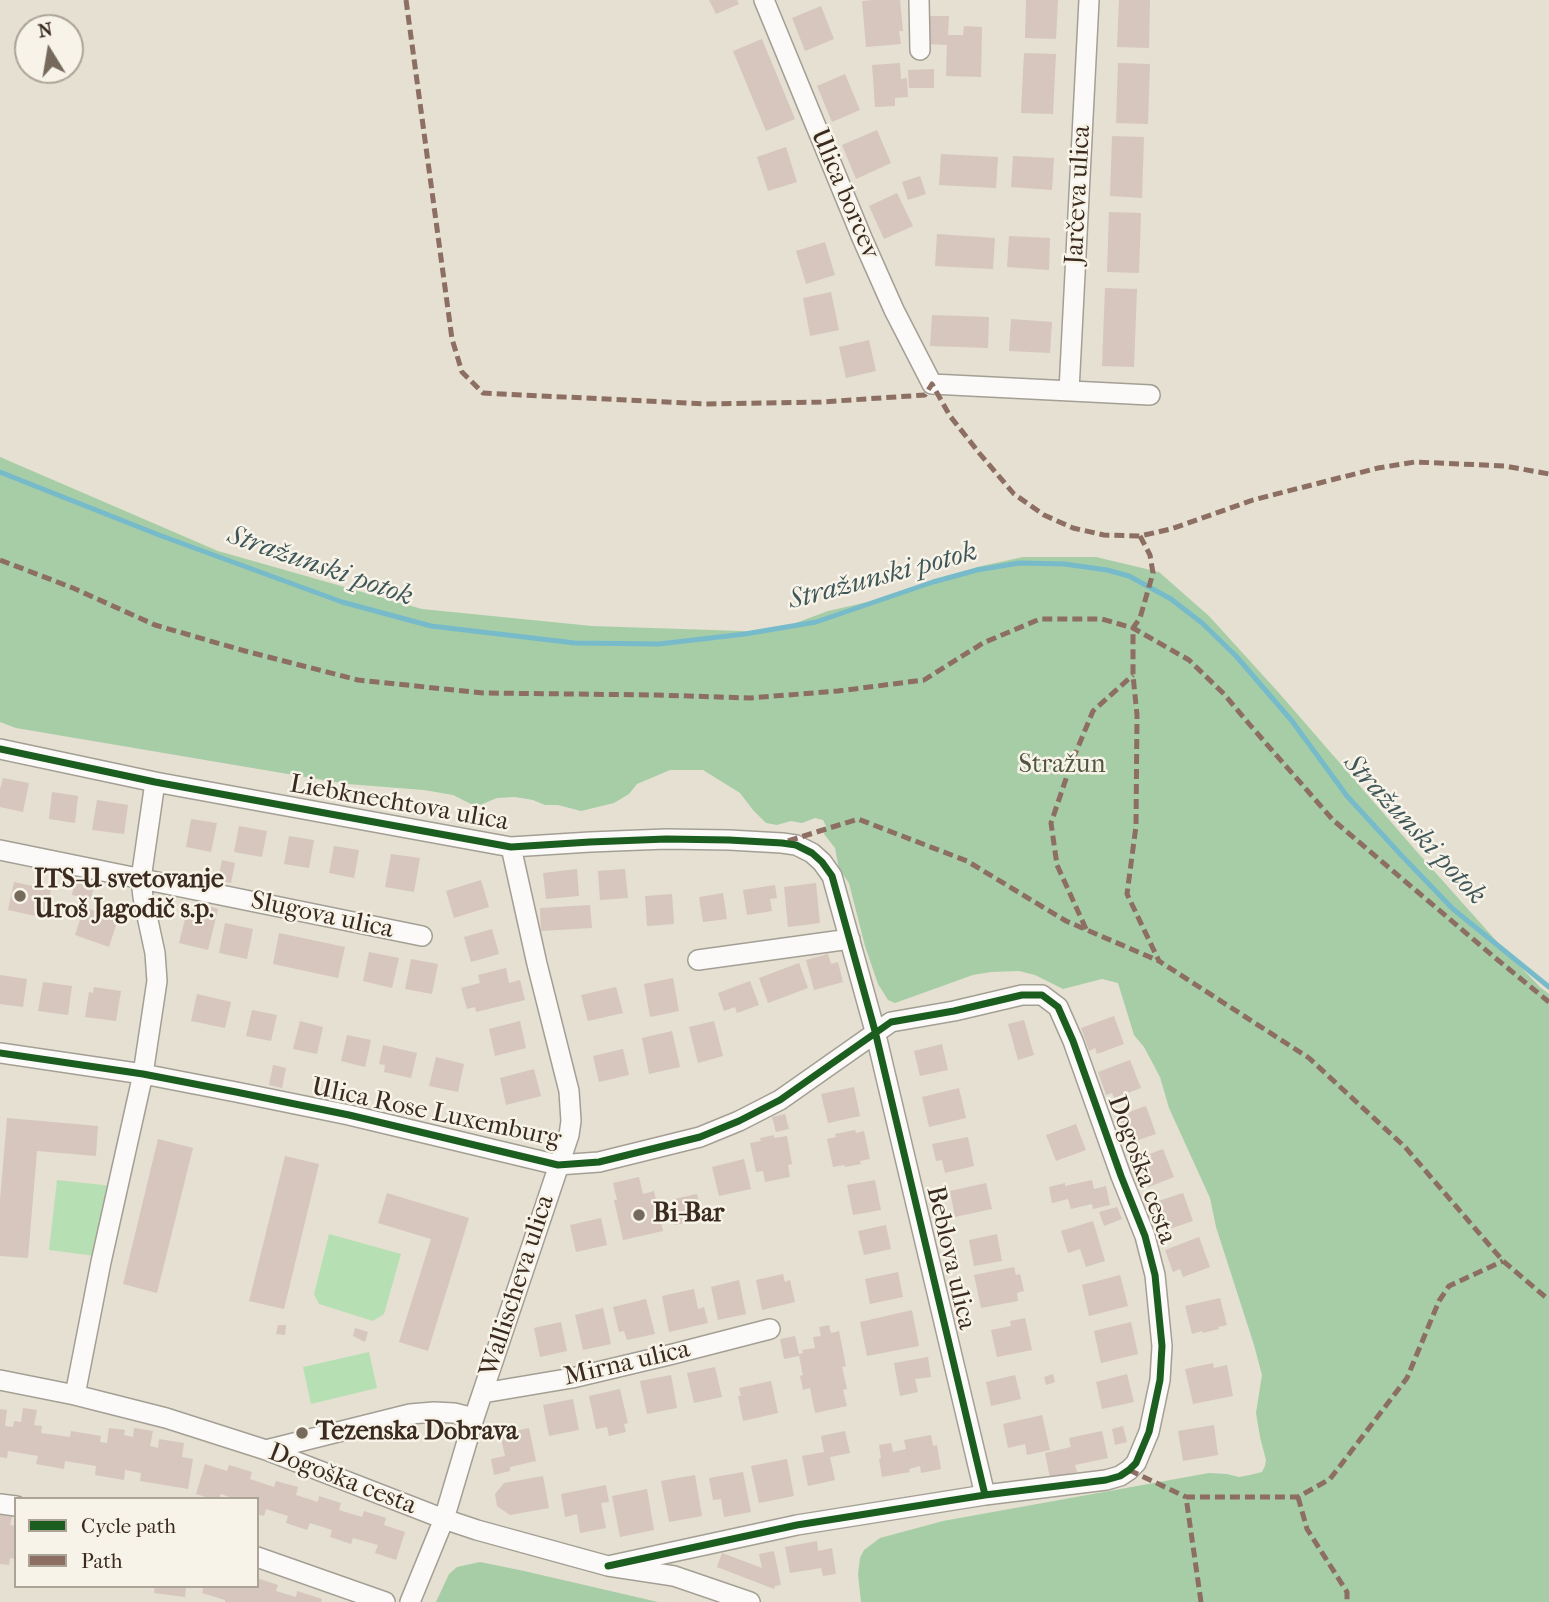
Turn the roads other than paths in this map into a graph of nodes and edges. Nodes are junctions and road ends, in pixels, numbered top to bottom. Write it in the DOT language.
graph roads {
  1 [pos="764,0"];
  2 [pos="919,0"];
  3 [pos="1089,0"];
  4 [pos="920,50"];
  5 [pos="1069,390"];
  6 [pos="1150,395"];
  7 [pos="0,750"];
  8 [pos="155,782"];
  9 [pos="511,847"];
  10 [pos="0,850"];
  11 [pos="141,879"];
  12 [pos="422,936"];
  13 [pos="850,939"];
  14 [pos="698,960"];
  15 [pos="875,1031"];
  16 [pos="0,1053"];
  17 [pos="143,1074"];
  18 [pos="558,1165"];
  19 [pos="769,1329"];
  20 [pos="0,1380"];
  21 [pos="483,1393"];
  22 [pos="75,1395"];
  23 [pos="474,1418"];
  24 [pos="266,1450"];
  25 [pos="985,1495"];
  26 [pos="444,1519"];
  27 [pos="259,1558"];
  28 [pos="608,1566"];
  29 [pos="385,1602"];
  30 [pos="410,1602"];
  31 [pos="750,1602"];
  1 -- 5 [label="street, Ulica borcev"];
  2 -- 4 [label="street"];
  3 -- 5 [label="street, Jarčeva ulica"];
  5 -- 6 [label="street"];
  7 -- 8 [label="street, Liebknechtova ulica"];
  8 -- 9 [label="street, Liebknechtova ulica"];
  8 -- 11 [label="street"];
  9 -- 13 [label="street, Liebknechtova ulica"];
  9 -- 18 [label="street, Wallischeva ulica"];
  10 -- 11 [label="street, Slugova ulica"];
  11 -- 12 [label="street, Slugova ulica"];
  11 -- 17 [label="street"];
  13 -- 14 [label="street"];
  13 -- 15 [label="street, Liebknechtova ulica"];
  15 -- 18 [label="street, Ulica Rose Luxemburg"];
  15 -- 25 [label="street, Beblova ulica"];
  15 -- 25 [label="street, Dogoška cesta"];
  16 -- 17 [label="street, Ulica Rose Luxemburg"];
  17 -- 18 [label="street, Ulica Rose Luxemburg"];
  17 -- 22 [label="street"];
  18 -- 21 [label="street, Wallischeva ulica"];
  19 -- 21 [label="street, Mirna ulica"];
  20 -- 22 [label="street, Dogoška cesta"];
  21 -- 23 [label="street, Wallischeva ulica"];
  22 -- 24 [label="street, Dogoška cesta"];
  23 -- 24 [label="street"];
  23 -- 26 [label="street, Wallischeva ulica"];
  24 -- 26 [label="street, Dogoška cesta"];
  25 -- 28 [label="street, Dogoška cesta"];
  26 -- 28 [label="street, Dogoška cesta"];
  26 -- 30 [label="street, Wallischeva ulica"];
  27 -- 29 [label="street"];
  28 -- 31 [label="street, Dogoška cesta"];
}
